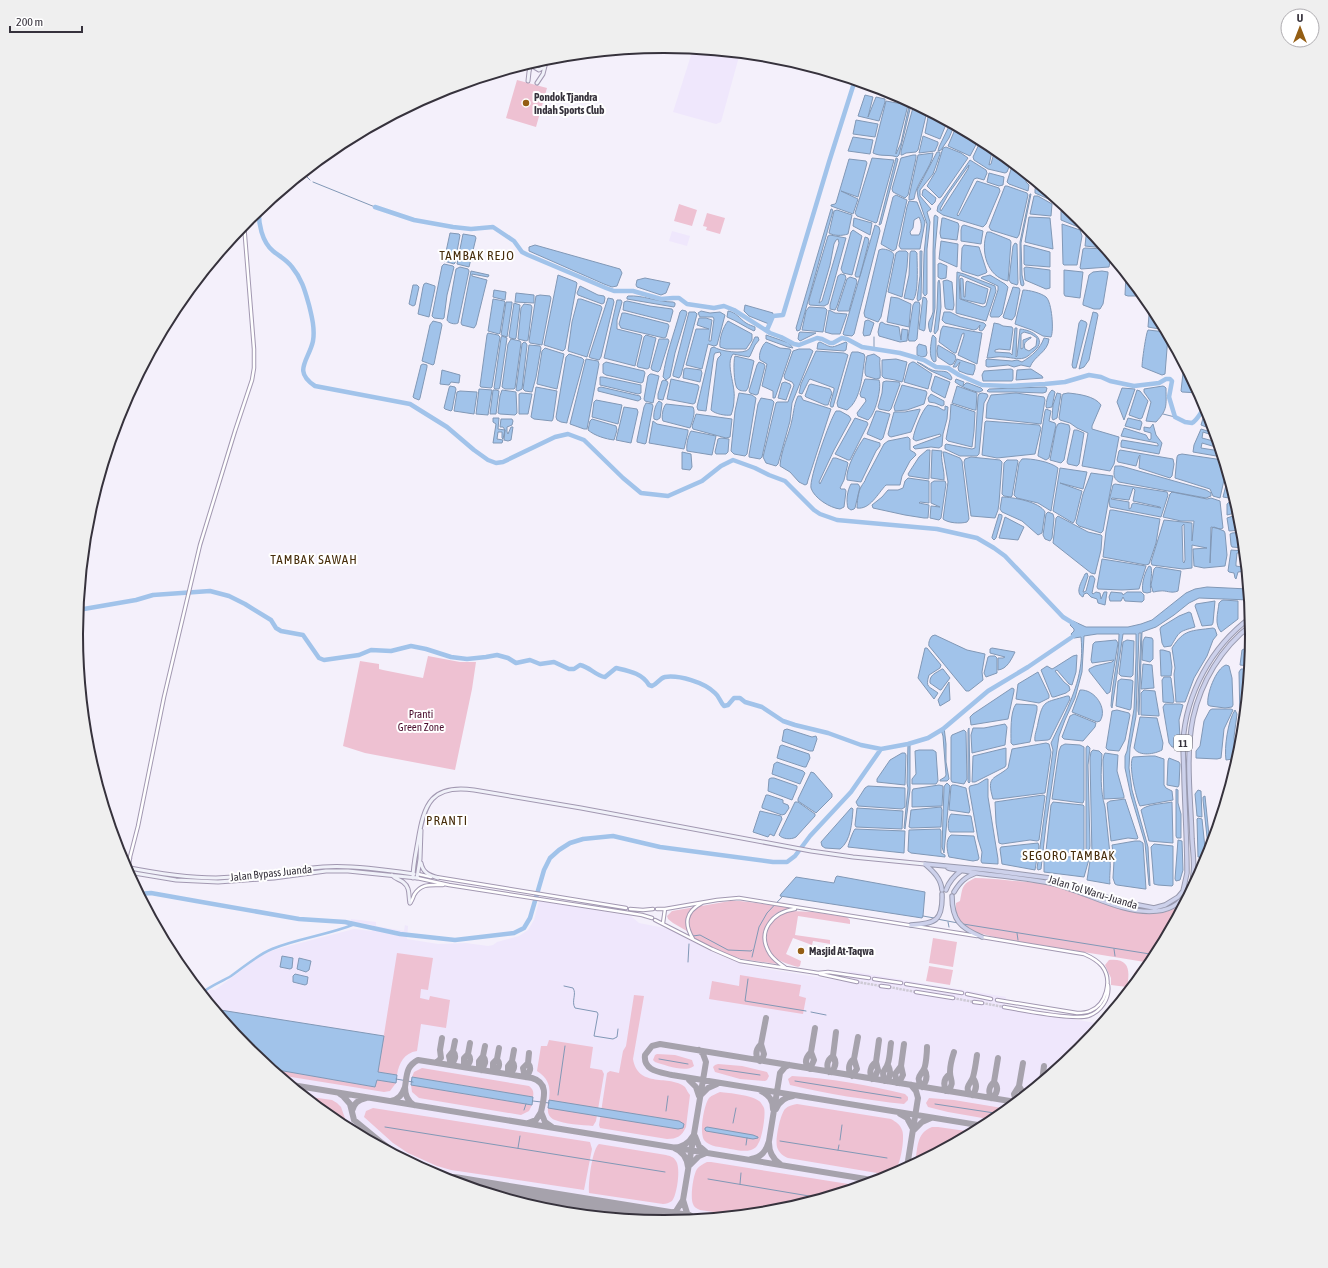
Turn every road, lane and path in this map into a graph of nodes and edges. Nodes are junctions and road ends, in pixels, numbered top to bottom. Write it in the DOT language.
graph roads {
  1 [pos="545,65"];
  2 [pos="543,66"];
  3 [pos="535,68"];
  4 [pos="529,69"];
  5 [pos="528,81"];
  6 [pos="537,83"];
  7 [pos="245,232"];
  8 [pos="1245,623"];
  9 [pos="1245,631"];
  10 [pos="421,826"];
  11 [pos="130,857"];
  12 [pos="420,859"];
  13 [pos="129,861"];
  14 [pos="129,861"];
  15 [pos="925,864"];
  16 [pos="943,866"];
  17 [pos="967,868"];
  18 [pos="962,870"];
  19 [pos="134,871"];
  20 [pos="977,873"];
  21 [pos="392,875"];
  22 [pos="1192,875"];
  23 [pos="413,876"];
  24 [pos="417,876"];
  25 [pos="188,878"];
  26 [pos="438,878"];
  27 [pos="449,885"];
  28 [pos="944,892"];
  29 [pos="704,902"];
  30 [pos="410,903"];
  31 [pos="1179,903"];
  32 [pos="799,908"];
  33 [pos="653,909"];
  34 [pos="657,909"];
  35 [pos="665,909"];
  36 [pos="643,910"];
  37 [pos="642,915"];
  38 [pos="652,918"];
  39 [pos="655,920"];
  40 [pos="663,923"];
  41 [pos="911,925"];
  42 [pos="982,937"];
  43 [pos="693,939"];
  44 [pos="787,968"];
  45 [pos="818,974"];
  46 [pos="869,978"];
  47 [pos="874,979"];
  48 [pos="857,982"];
  49 [pos="1108,982"];
  50 [pos="900,983"];
  51 [pos="906,984"];
  52 [pos="881,986"];
  53 [pos="889,988"];
  54 [pos="916,992"];
  55 [pos="962,993"];
  56 [pos="967,994"];
  57 [pos="953,998"];
  58 [pos="991,999"];
  59 [pos="997,1000"];
  60 [pos="974,1002"];
  61 [pos="982,1003"];
  62 [pos="1004,1007"];
  63 [pos="1060,1010"];
  64 [pos="1069,1016"];
  1 -- 6 [label="main road"];
  2 -- 3 [label="main road"];
  4 -- 5 [label="main road"];
  7 -- 11 [label="street"];
  8 -- 17 [label="highway, Jalan Tol Waru–Juanda / 11"];
  9 -- 22 [label="highway, Jalan Tol Waru–Juanda / 11"];
  10 -- 12 [label="main road"];
  10 -- 15 [label="main road"];
  10 -- 23 [label="main road"];
  11 -- 13 [label="street"];
  11 -- 14 [label="street"];
  12 -- 24 [label="main road"];
  12 -- 26 [label="main road"];
  15 -- 16 [label="highway, Jalan Tol Waru–Juanda / 11"];
  15 -- 28 [label="highway"];
  16 -- 17 [label="highway, Jalan Tol Waru–Juanda / 11"];
  16 -- 18 [label="highway, Jalan Tol Waru–Juanda / 11"];
  17 -- 18 [label="highway"];
  18 -- 20 [label="highway, Jalan Tol Waru–Juanda / 11"];
  18 -- 28 [label="highway"];
  19 -- 25 [label="main road, Jalan Bypass Juanda"];
  20 -- 31 [label="highway, Jalan Tol Waru–Juanda / 11"];
  20 -- 42 [label="highway"];
  21 -- 23 [label="main road, Jalan Bypass Juanda"];
  21 -- 25 [label="main road, Jalan Bypass Juanda"];
  21 -- 30 [label="main road"];
  23 -- 24 [label="main road, Jalan Bypass Juanda"];
  23 -- 25 [label="main road, Jalan Bypass Juanda"];
  24 -- 26 [label="street"];
  24 -- 27 [label="street"];
  26 -- 36 [label="street"];
  27 -- 30 [label="street"];
  27 -- 37 [label="street"];
  28 -- 41 [label="highway"];
  29 -- 32 [label="street"];
  29 -- 35 [label="street"];
  29 -- 43 [label="street"];
  32 -- 41 [label="street"];
  32 -- 44 [label="street"];
  33 -- 36 [label="street"];
  34 -- 35 [label="street"];
  35 -- 40 [label="street"];
  36 -- 37 [label="street"];
  37 -- 38 [label="street"];
  39 -- 40 [label="street"];
  40 -- 43 [label="street"];
  41 -- 42 [label="street"];
  42 -- 49 [label="street"];
  43 -- 44 [label="street"];
  44 -- 45 [label="street"];
  45 -- 46 [label="street"];
  45 -- 48 [label="street"];
  47 -- 50 [label="street"];
  49 -- 63 [label="street"];
  49 -- 64 [label="street"];
  51 -- 55 [label="street"];
  52 -- 53 [label="street"];
  54 -- 57 [label="street"];
  56 -- 58 [label="street"];
  59 -- 63 [label="street"];
  60 -- 61 [label="street"];
  62 -- 64 [label="street"];
  63 -- 64 [label="street"];
}
